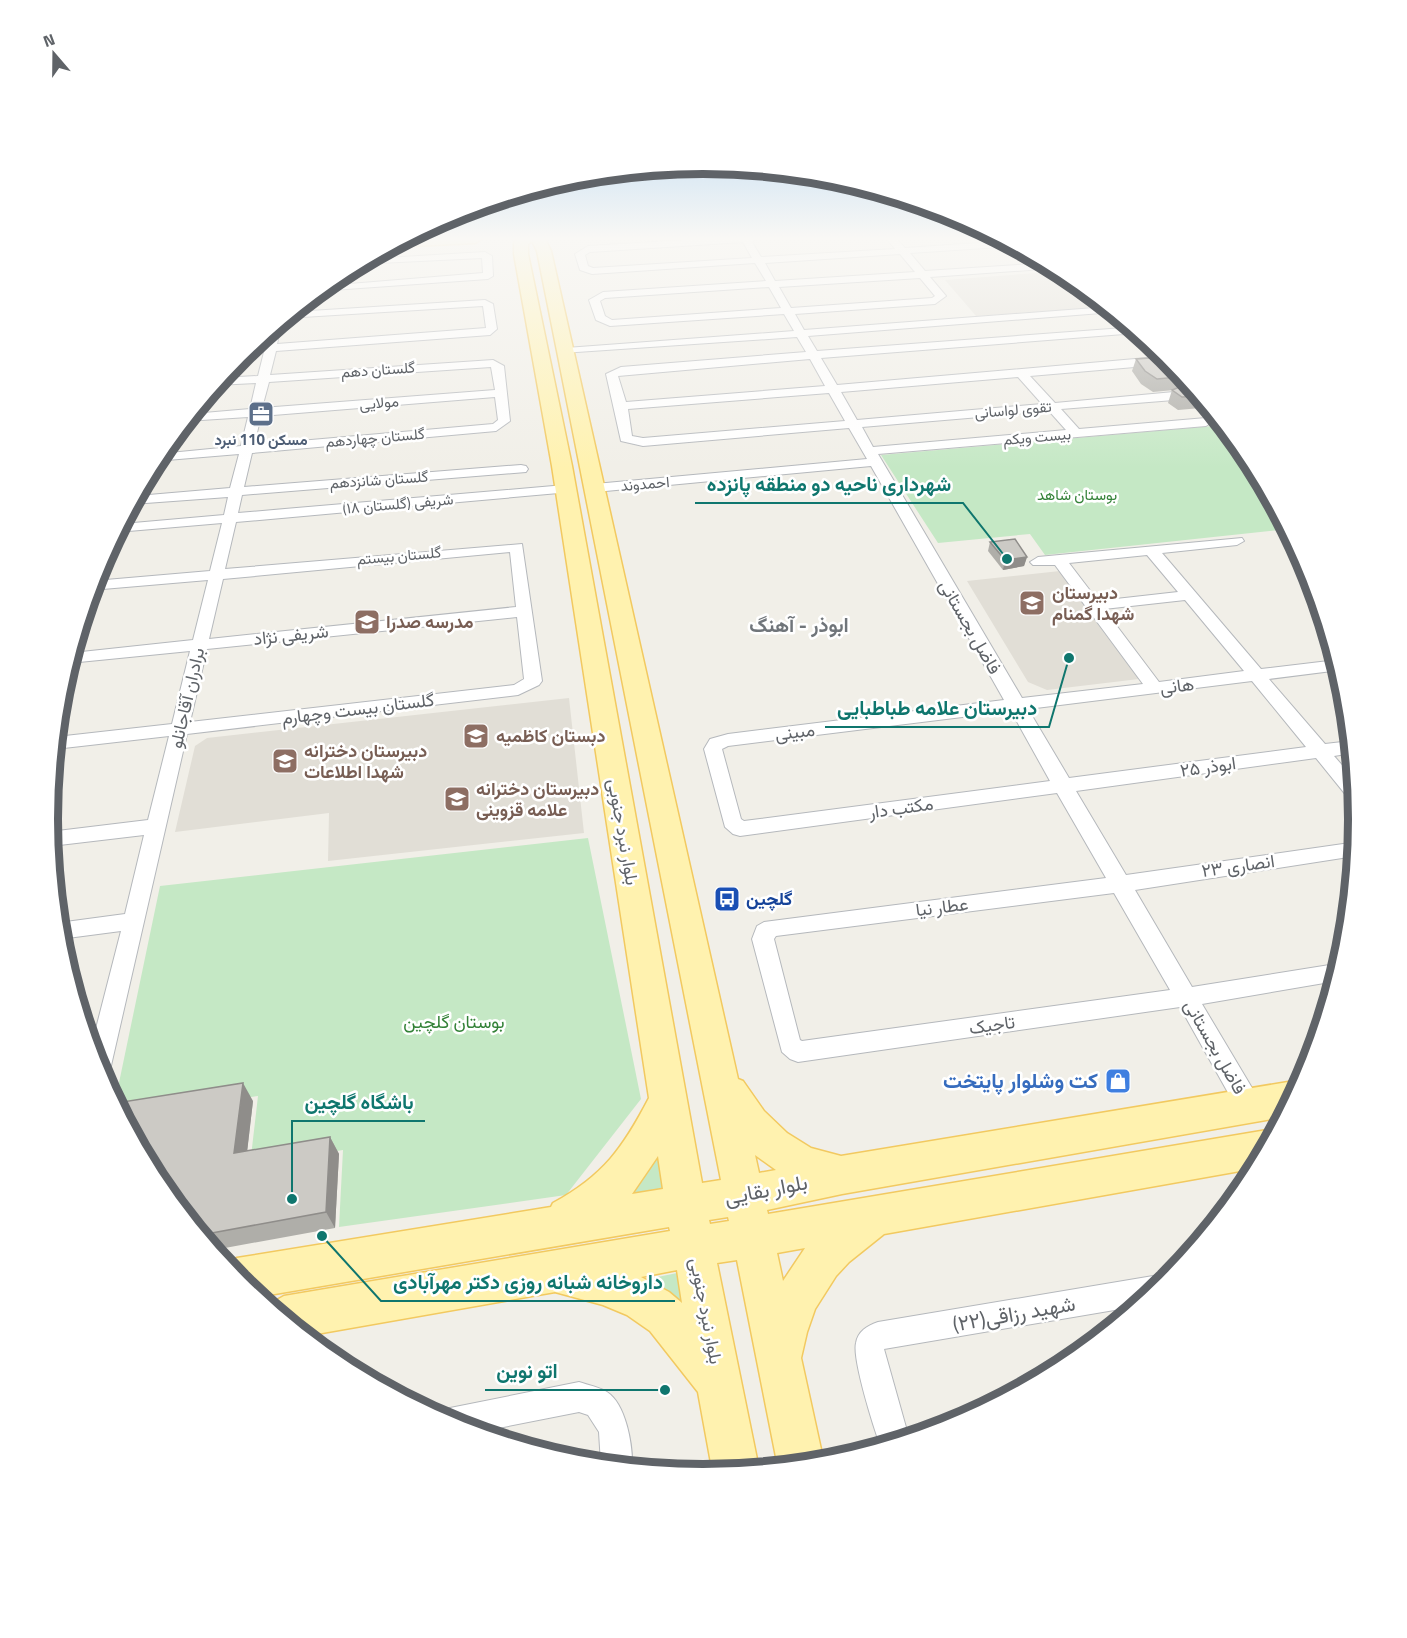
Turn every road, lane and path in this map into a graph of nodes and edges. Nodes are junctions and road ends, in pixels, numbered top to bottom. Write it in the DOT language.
graph roads {
  1 [pos="489,315"];
  2 [pos="540,315"];
  3 [pos="559,315"];
  4 [pos="599,315"];
  5 [pos="722,315"];
  6 [pos="790,315"];
  7 [pos="1037,315"];
  8 [pos="1126,331"];
  9 [pos="800,333"];
  10 [pos="273,338"];
  11 [pos="262,349"];
  12 [pos="271,349"];
  13 [pos="566,351"];
  14 [pos="813,355"];
  15 [pos="1159,362"];
  16 [pos="1021,373"];
  17 [pos="264,378"];
  18 [pos="231,381"];
  19 [pos="832,388"];
  20 [pos="502,393"];
  21 [pos="1174,396"];
  22 [pos="621,406"];
  23 [pos="1051,407"];
  24 [pos="255,413"];
  25 [pos="199,417"];
  26 [pos="1206,422"];
  27 [pos="852,423"];
  28 [pos="1076,434"];
  29 [pos="246,450"];
  30 [pos="170,457"];
  31 [pos="871,457"];
  32 [pos="521,469"];
  33 [pos="580,489"];
  34 [pos="236,492"];
  35 [pos="143,499"];
  36 [pos="230,518"];
  37 [pos="129,527"];
  38 [pos="1237,541"];
  39 [pos="1151,550"];
  40 [pos="1059,560"];
  41 [pos="1038,562"];
  42 [pos="217,573"];
  43 [pos="103,585"];
  44 [pos="1189,595"];
  45 [pos="1094,606"];
  46 [pos="525,611"];
  47 [pos="200,644"];
  48 [pos="79,657"];
  49 [pos="1330,666"];
  50 [pos="1257,676"];
  51 [pos="1155,688"];
  52 [pos="1016,706"];
  53 [pos="179,730"];
  54 [pos="63,742"];
  55 [pos="1344,748"];
  56 [pos="1321,752"];
  57 [pos="1347,783"];
  58 [pos="1063,786"];
  59 [pos="156,826"];
  60 [pos="740,829"];
  61 [pos="59,838"];
  62 [pos="1347,850"];
  63 [pos="1120,884"];
  64 [pos="134,921"];
  65 [pos="68,930"];
  66 [pos="1330,973"];
  67 [pos="1186,997"];
  68 [pos="98,1039"];
  69 [pos="798,1052"];
  70 [pos="720,1073"];
  71 [pos="668,1099"];
  72 [pos="1284,1100"];
  73 [pos="1249,1106"];
  74 [pos="1266,1134"];
  75 [pos="1257,1150"];
  76 [pos="842,1175"];
  77 [pos="745,1195"];
  78 [pos="686,1204"];
  79 [pos="879,1214"];
  80 [pos="550,1227"];
  81 [pos="752,1238"];
  82 [pos="693,1246"];
  83 [pos="548,1271"];
  84 [pos="249,1277"];
  85 [pos="1142,1292"];
  86 [pos="293,1316"];
  87 [pos="778,1364"];
  88 [pos="720,1383"];
  89 [pos="468,1419"];
  90 [pos="893,1435"];
  91 [pos="799,1456"];
  92 [pos="616,1458"];
  93 [pos="735,1463"];
  1 -- 12 [label="street"];
  2 -- 33 [label="main road, بلوار نبرد جنوبی"];
  3 -- 13 [label="main road, بلوار نبرد جنوبی"];
  4 -- 5 [label="street"];
  6 -- 9 [label="street, فاضل بجستانی"];
  7 -- 9 [label="street"];
  8 -- 14 [label="street"];
  9 -- 13 [label="street"];
  9 -- 14 [label="street, فاضل بجستانی"];
  10 -- 12 [label="street, برادران آقاجانلو"];
  11 -- 12 [label="street"];
  12 -- 17 [label="street, برادران آقاجانلو"];
  13 -- 33 [label="main road, بلوار نبرد جنوبی"];
  14 -- 19 [label="street, فاضل بجستانی"];
  14 -- 22 [label="street"];
  15 -- 16 [label="street"];
  16 -- 19 [label="street"];
  16 -- 23 [label="street"];
  17 -- 18 [label="street, گلستان دهم"];
  17 -- 20 [label="street, گلستان دهم"];
  17 -- 24 [label="street, برادران آقاجانلو"];
  19 -- 22 [label="street"];
  19 -- 27 [label="street, فاضل بجستانی"];
  20 -- 24 [label="street, مولایی"];
  20 -- 29 [label="street, گلستان چهاردهم"];
  21 -- 23 [label="street, تقوی لواسانی"];
  22 -- 27 [label="street, تقوی لواسانی"];
  23 -- 27 [label="street, تقوی لواسانی"];
  23 -- 28 [label="street"];
  24 -- 25 [label="street, مولایی"];
  24 -- 29 [label="street, برادران آقاجانلو"];
  26 -- 28 [label="street, بیست ویکم"];
  27 -- 31 [label="street, فاضل بجستانی"];
  28 -- 31 [label="street, بیست ویکم"];
  29 -- 30 [label="street, گلستان چهاردهم"];
  29 -- 34 [label="street, برادران آقاجانلو"];
  31 -- 33 [label="street, احمدوند"];
  31 -- 52 [label="street, فاضل بجستانی"];
  32 -- 34 [label="street, گلستان شانزدهم"];
  33 -- 36 [label="street, شریفی (گلستان ۱۸)"];
  33 -- 70 [label="main road, بلوار نبرد جنوبی"];
  33 -- 71 [label="main road, بلوار نبرد جنوبی"];
  34 -- 35 [label="street, گلستان شانزدهم"];
  34 -- 36 [label="street, برادران آقاجانلو"];
  36 -- 37 [label="street, شریفی (گلستان ۱۸)"];
  36 -- 42 [label="street, برادران آقاجانلو"];
  38 -- 39 [label="street"];
  39 -- 40 [label="street"];
  39 -- 44 [label="street"];
  40 -- 41 [label="street"];
  40 -- 45 [label="street"];
  42 -- 43 [label="street"];
  42 -- 46 [label="street, گلستان بیستم"];
  42 -- 47 [label="street, برادران آقاجانلو"];
  44 -- 45 [label="street"];
  44 -- 50 [label="street"];
  45 -- 51 [label="street"];
  46 -- 47 [label="street, شریفی نژاد"];
  46 -- 53 [label="street, گلستان بیست وچهارم"];
  47 -- 48 [label="street, شریفی نژاد"];
  47 -- 53 [label="street, برادران آقاجانلو"];
  49 -- 50 [label="street, هانی"];
  50 -- 51 [label="street, هانی"];
  50 -- 56 [label="street"];
  51 -- 52 [label="street, هانی"];
  52 -- 58 [label="street, فاضل بجستانی"];
  52 -- 60 [label="street, مبینی"];
  53 -- 54 [label="street, گلستان بیست وچهارم"];
  53 -- 59 [label="street, برادران آقاجانلو"];
  55 -- 56 [label="street, ابوذر ۲۵"];
  56 -- 57 [label="street"];
  56 -- 58 [label="street, ابوذر ۲۵"];
  58 -- 60 [label="street, مکتب دار"];
  58 -- 63 [label="street, فاضل بجستانی"];
  59 -- 61 [label="street"];
  59 -- 64 [label="street, برادران آقاجانلو"];
  62 -- 63 [label="street, انصاری ۲۳"];
  63 -- 67 [label="street, فاضل بجستانی"];
  63 -- 69 [label="street, عطار نیا"];
  64 -- 65 [label="street"];
  64 -- 68 [label="street, برادران آقاجانلو"];
  66 -- 67 [label="street, تاجیک"];
  67 -- 69 [label="street, تاجیک"];
  67 -- 73 [label="street, فاضل بجستانی"];
  70 -- 76 [label="main road"];
  70 -- 77 [label="main road, بلوار نبرد جنوبی"];
  71 -- 78 [label="main road, بلوار نبرد جنوبی"];
  71 -- 80 [label="main road"];
  72 -- 73 [label="main road, بلوار بقایی"];
  73 -- 74 [label="main road"];
  73 -- 76 [label="main road, بلوار بقایی"];
  75 -- 79 [label="main road"];
  76 -- 77 [label="main road, بلوار بقایی"];
  77 -- 78 [label="main road, بلوار بقایی"];
  77 -- 81 [label="main road, بلوار نبرد جنوبی"];
  78 -- 80 [label="main road, بلوار بقایی"];
  78 -- 82 [label="main road, بلوار نبرد جنوبی"];
  79 -- 81 [label="main road"];
  79 -- 87 [label="main road"];
  80 -- 84 [label="main road, بلوار بقایی"];
  81 -- 82 [label="main road"];
  81 -- 87 [label="main road, بلوار نبرد جنوبی"];
  82 -- 83 [label="main road"];
  82 -- 88 [label="main road, بلوار نبرد جنوبی"];
  83 -- 86 [label="main road"];
  83 -- 88 [label="main road"];
  85 -- 90 [label="street, شهید رزاقی(۲۲)"];
  87 -- 91 [label="main road, بلوار نبرد جنوبی"];
  88 -- 93 [label="main road, بلوار نبرد جنوبی"];
  89 -- 92 [label="street"];
}
